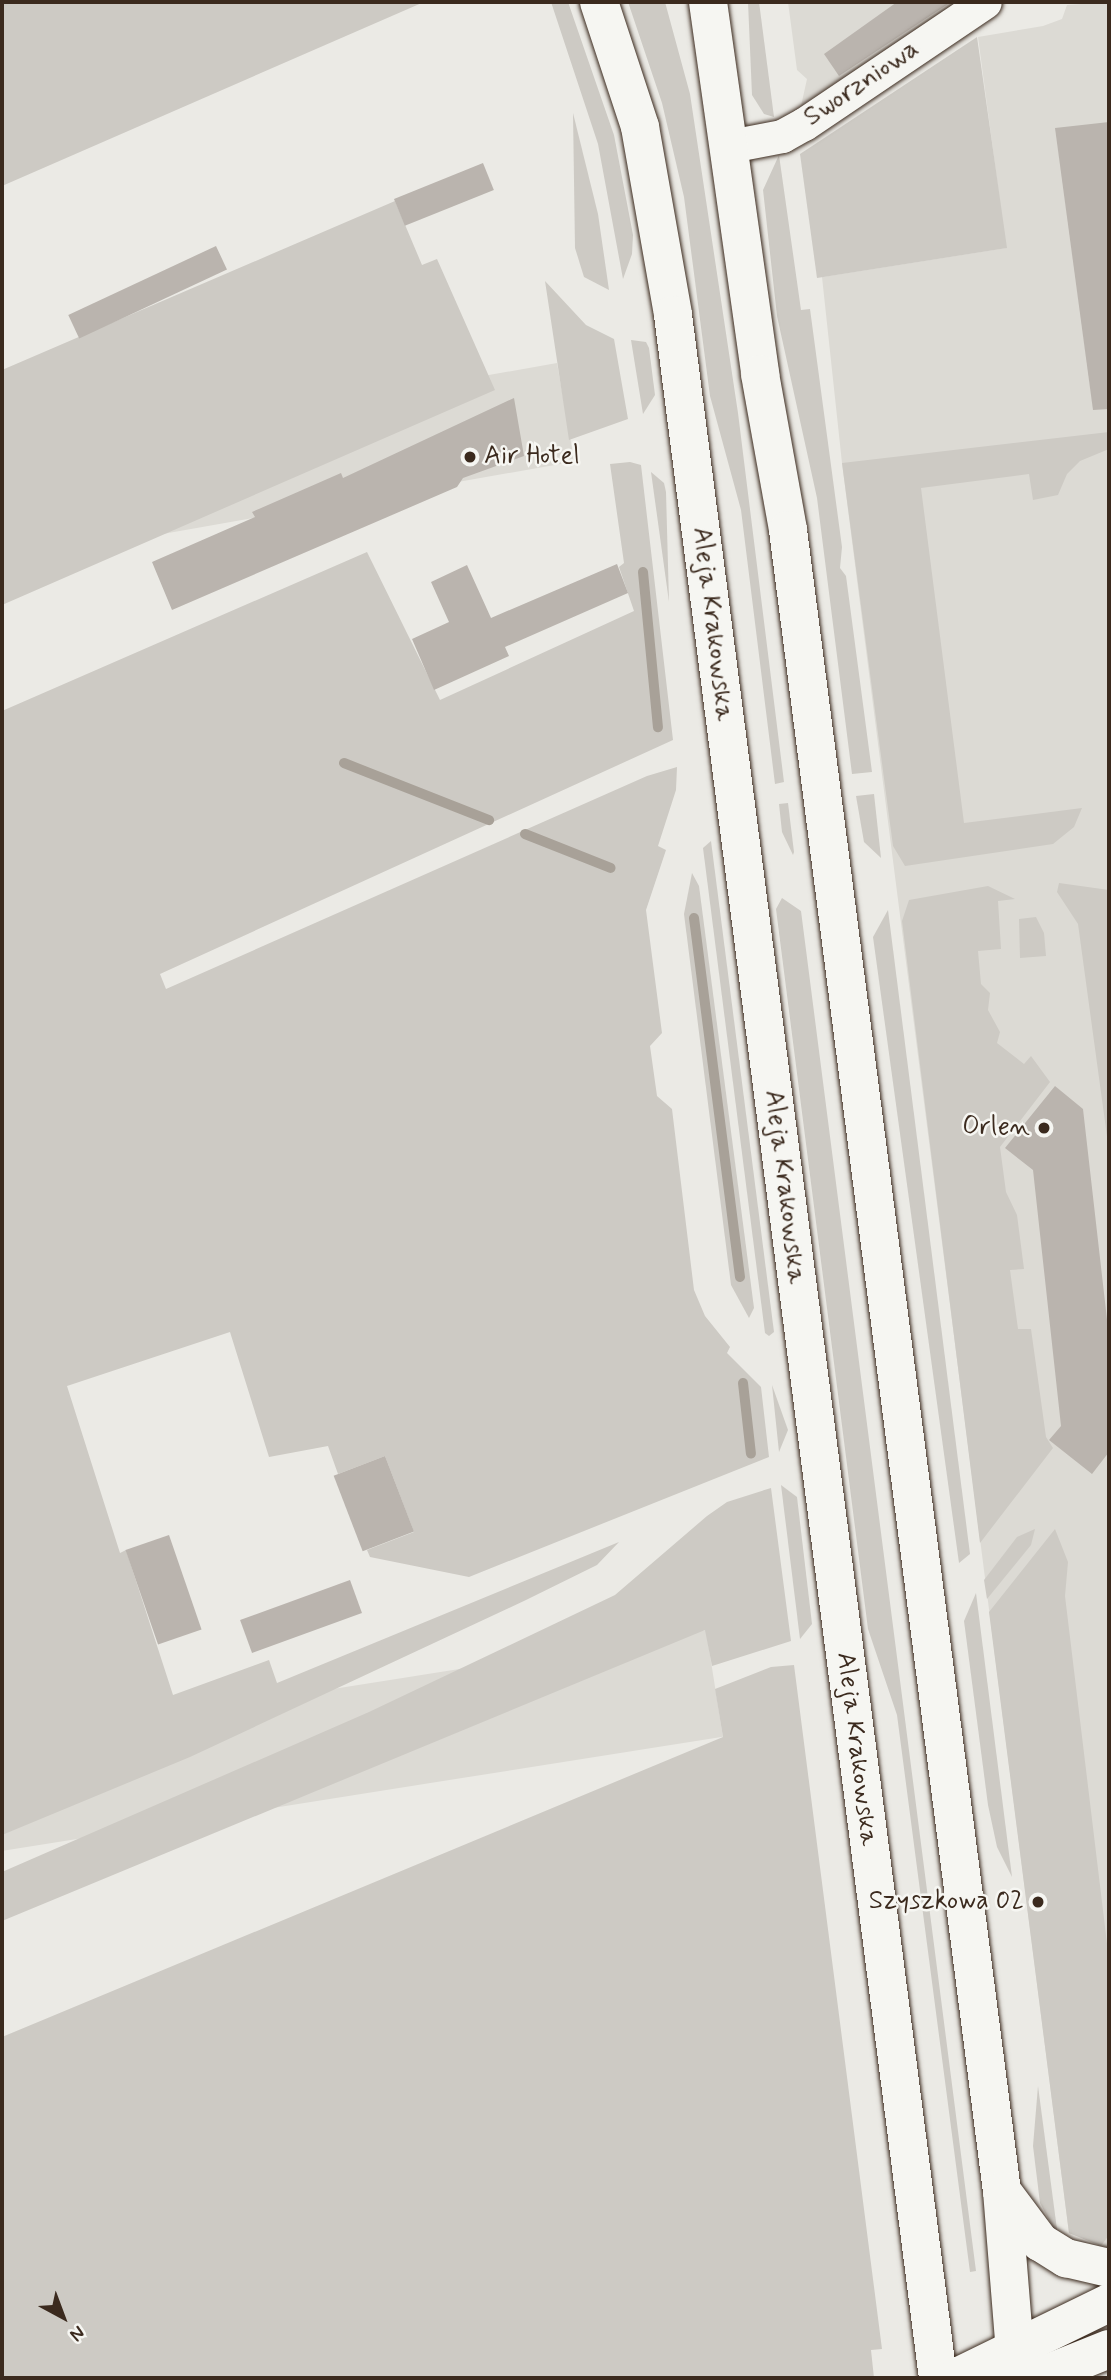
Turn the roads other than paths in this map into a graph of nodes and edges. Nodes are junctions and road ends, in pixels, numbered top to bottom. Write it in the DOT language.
graph roads {
  1 [pos="598,2"];
  2 [pos="708,2"];
  3 [pos="985,2"];
  4 [pos="730,146"];
  5 [pos="1002,2191"];
  6 [pos="1109,2268"];
  7 [pos="1109,2303"];
  8 [pos="1109,2350"];
  9 [pos="1014,2371"];
  10 [pos="938,2378"];
  11 [pos="955,2378"];
  1 -- 10 [label="main road, Aleja Krakowska"];
  2 -- 4 [label="main road"];
  3 -- 4 [label="street, Sworzniowa"];
  4 -- 5 [label="main road"];
  5 -- 6 [label="main road"];
  5 -- 9 [label="main road"];
  7 -- 9 [label="main road"];
  8 -- 9 [label="main road"];
  9 -- 11 [label="main road"];
}
